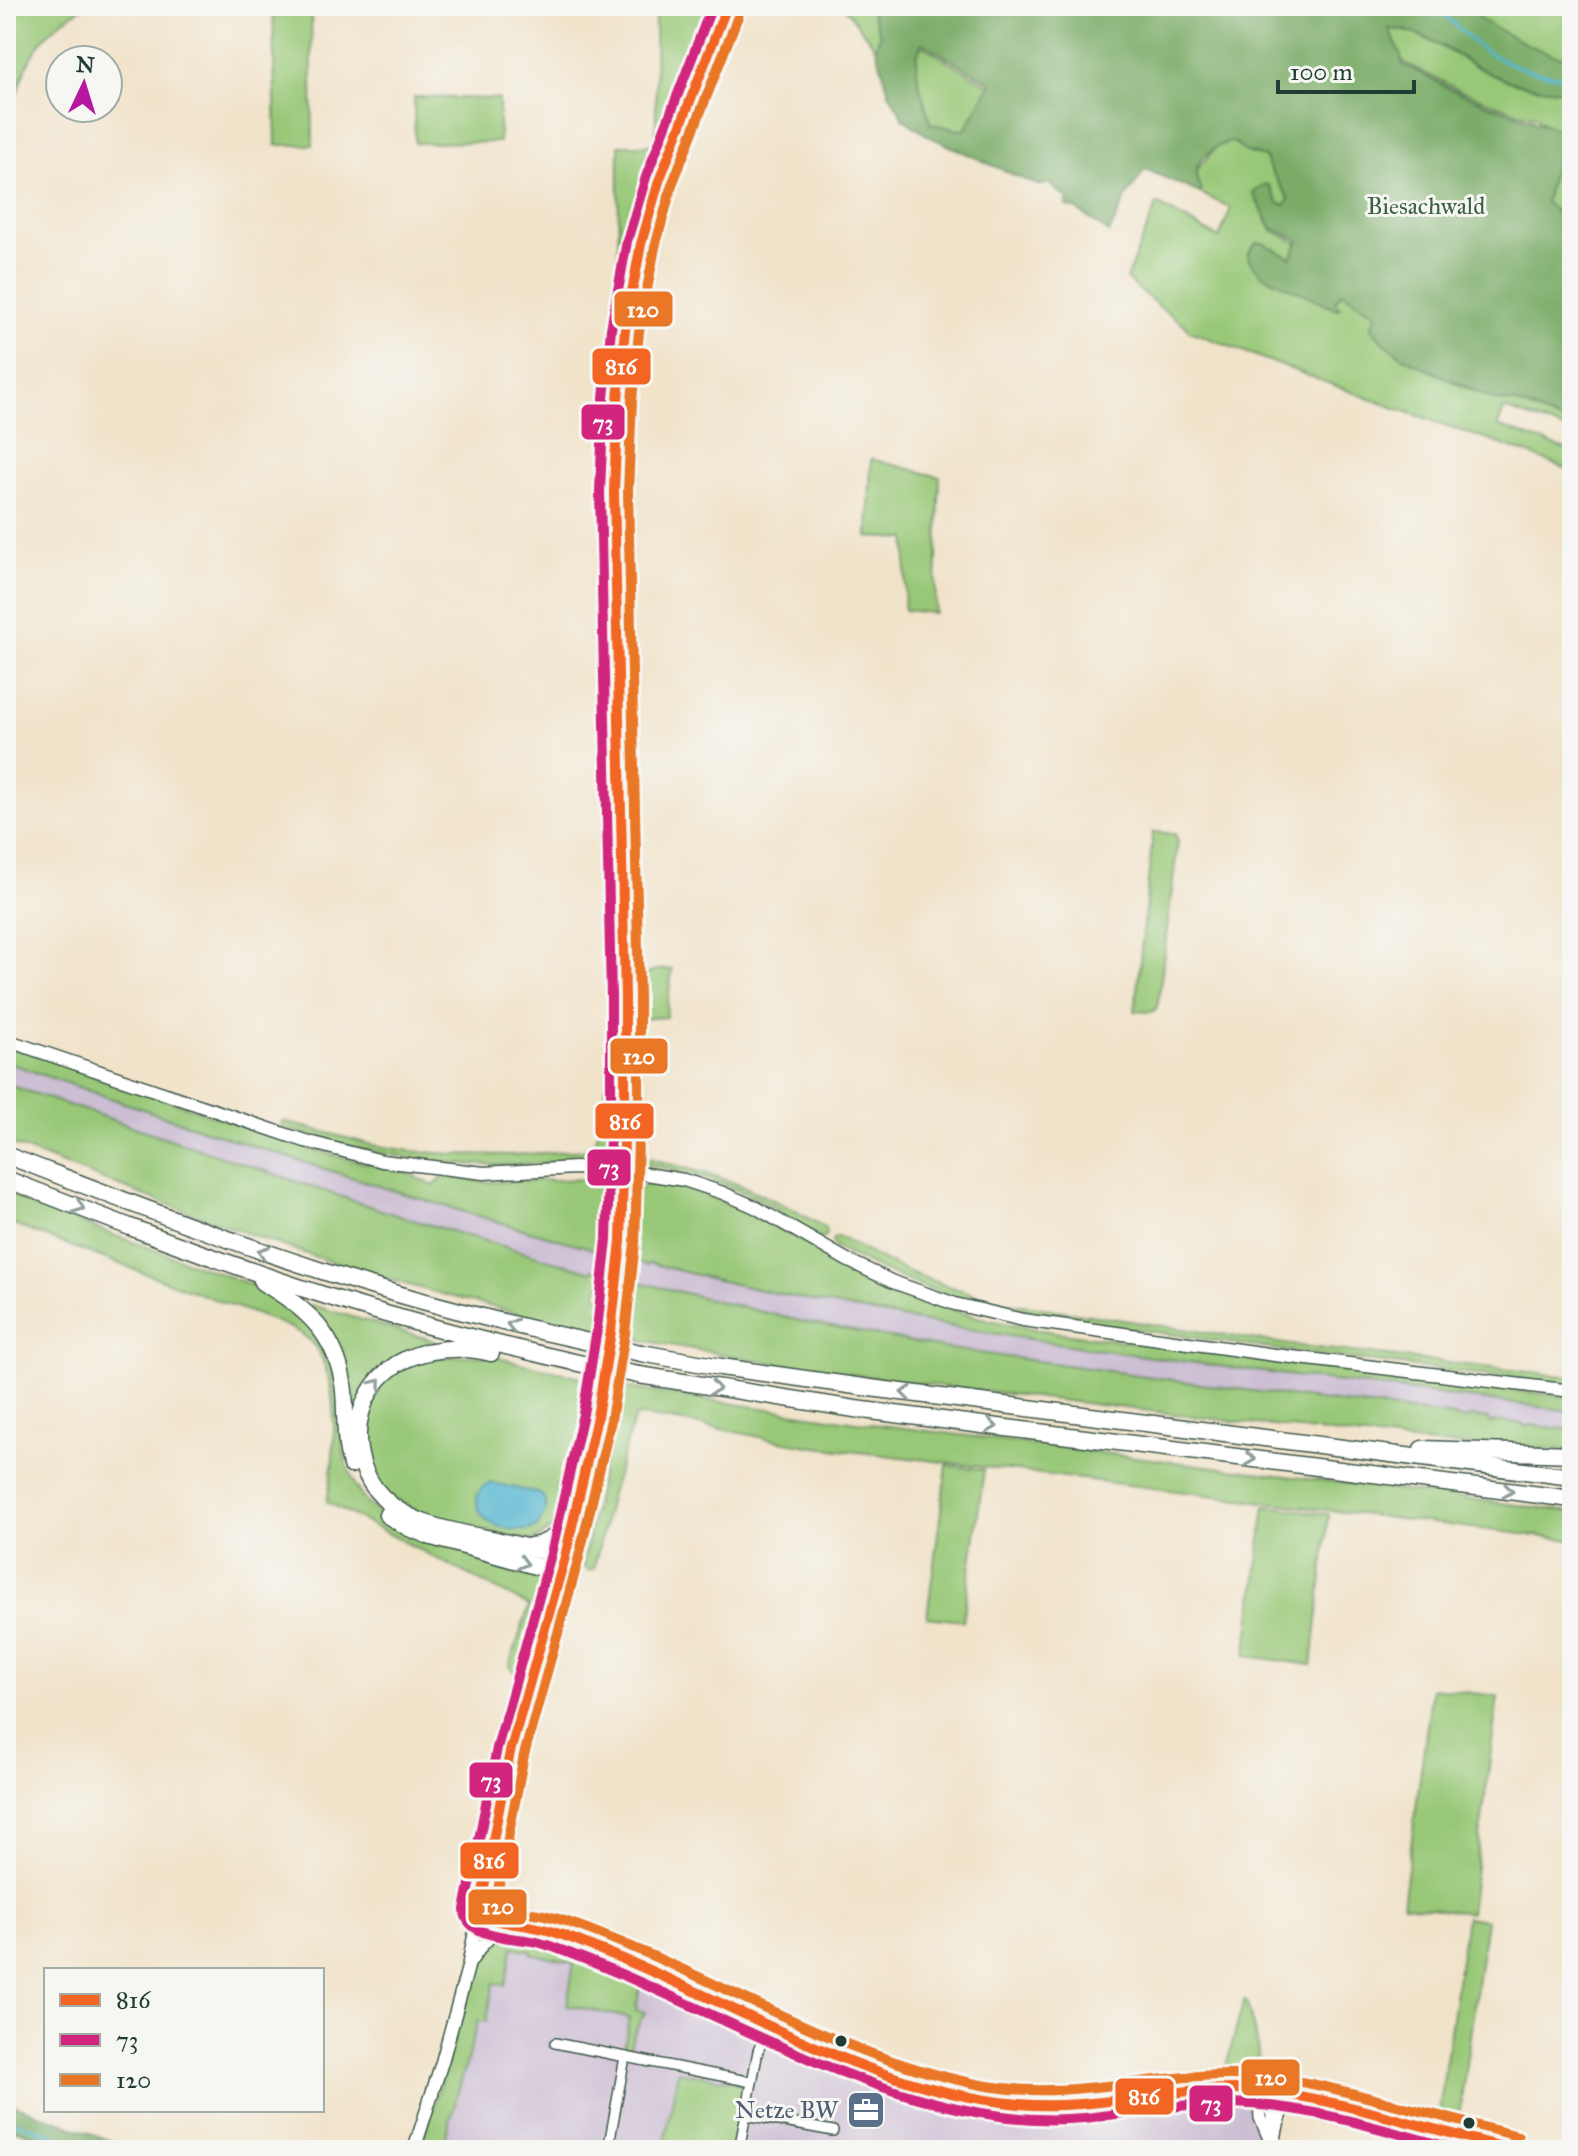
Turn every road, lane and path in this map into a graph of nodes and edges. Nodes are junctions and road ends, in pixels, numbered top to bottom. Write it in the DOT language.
graph roads {
  1 [pos="727,6"];
  2 [pos="6,1040"];
  3 [pos="6,1155"];
  4 [pos="623,1170"];
  5 [pos="6,1179"];
  6 [pos="230,1264"];
  7 [pos="552,1357"];
  8 [pos="1572,1391"];
  9 [pos="1362,1450"];
  10 [pos="1572,1454"];
  11 [pos="1572,1477"];
  12 [pos="1572,1499"];
  13 [pos="575,1515"];
  14 [pos="521,1546"];
  15 [pos="563,1565"];
  16 [pos="481,1907"];
  17 [pos="535,1925"];
  18 [pos="513,1926"];
  19 [pos="468,1967"];
  20 [pos="768,2027"];
  21 [pos="555,2043"];
  22 [pos="625,2057"];
  23 [pos="752,2082"];
  24 [pos="1258,2092"];
  25 [pos="1272,2092"];
  26 [pos="1304,2096"];
  27 [pos="746,2115"];
  28 [pos="833,2131"];
  29 [pos="414,2150"];
  30 [pos="608,2150"];
  31 [pos="739,2150"];
  32 [pos="1273,2150"];
  33 [pos="1514,2150"];
  1 -- 4 [label="street"];
  2 -- 4 [label="main road"];
  9 -- 3 [label="highway, one-way, bridge"];
  4 -- 8 [label="main road"];
  4 -- 13 [label="main road"];
  5 -- 6 [label="highway, one-way"];
  6 -- 7 [label="highway"];
  6 -- 15 [label="highway, one-way"];
  7 -- 12 [label="highway, one-way, bridge"];
  14 -- 7 [label="highway, one-way"];
  9 -- 10 [label="highway"];
  9 -- 11 [label="highway"];
  13 -- 14 [label="highway"];
  13 -- 15 [label="main road"];
  14 -- 15 [label="highway"];
  15 -- 16 [label="main road"];
  16 -- 17 [label="street"];
  16 -- 18 [label="street"];
  16 -- 19 [label="main road"];
  17 -- 18 [label="street"];
  17 -- 20 [label="street"];
  18 -- 19 [label="street"];
  19 -- 29 [label="main road"];
  20 -- 23 [label="street"];
  20 -- 24 [label="street"];
  21 -- 22 [label="street"];
  22 -- 23 [label="street"];
  22 -- 30 [label="street"];
  23 -- 27 [label="street"];
  24 -- 25 [label="street"];
  24 -- 32 [label="street"];
  25 -- 26 [label="street"];
  25 -- 32 [label="street"];
  26 -- 32 [label="street"];
  26 -- 33 [label="street"];
  27 -- 28 [label="street"];
  27 -- 31 [label="street"];
}
